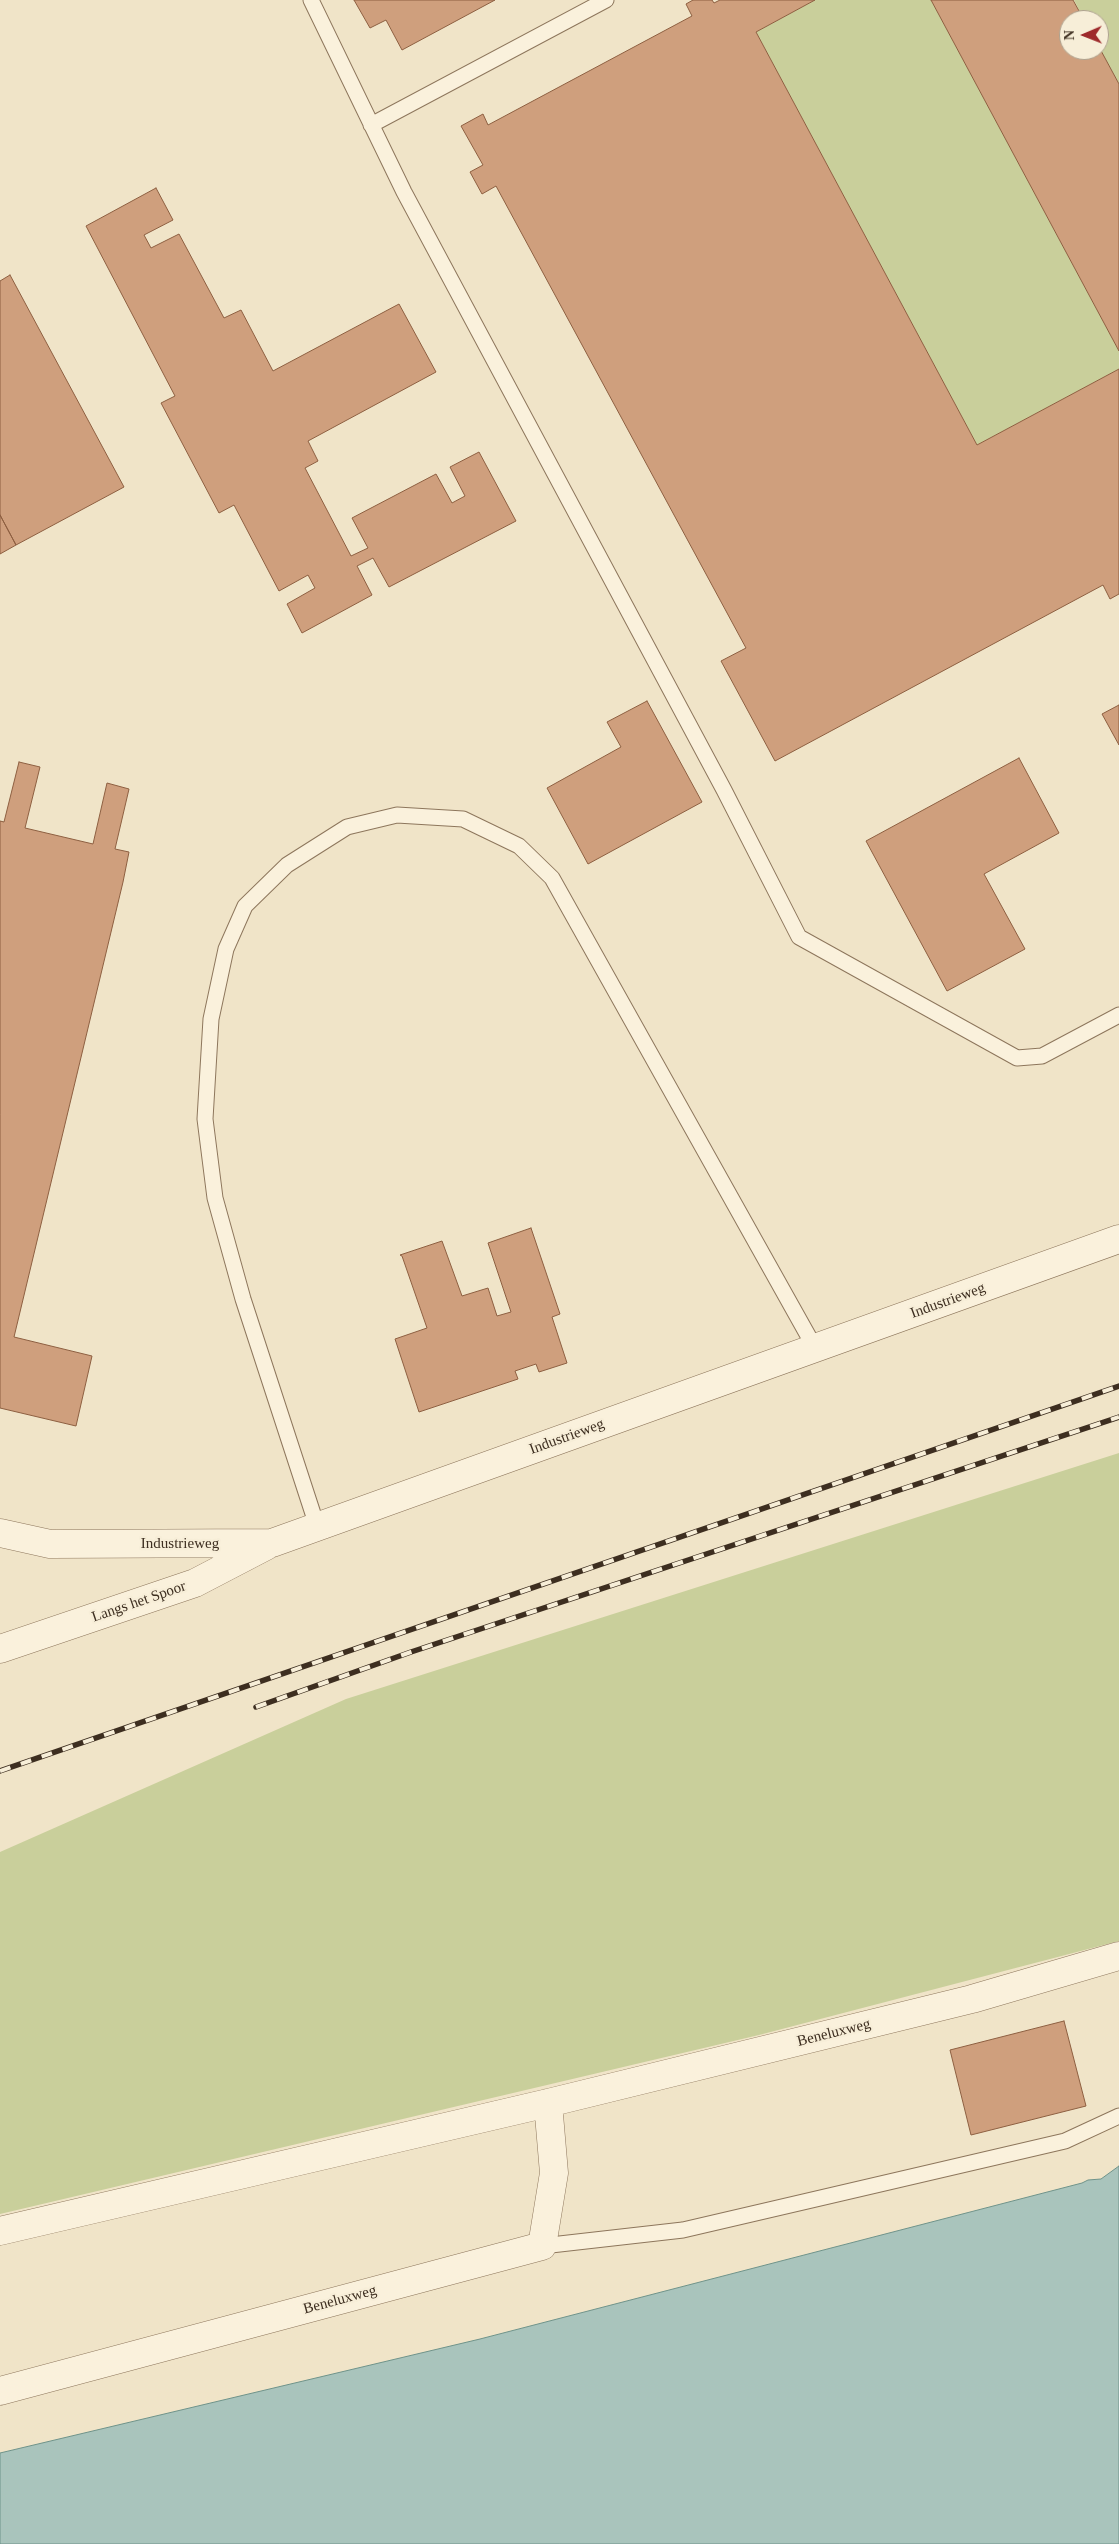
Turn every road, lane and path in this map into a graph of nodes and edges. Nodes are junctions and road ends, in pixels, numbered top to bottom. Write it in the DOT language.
graph roads {
  1 [pos="311,0"];
  2 [pos="606,0"];
  3 [pos="371,125"];
  4 [pos="1119,1015"];
  5 [pos="1119,1239"];
  6 [pos="815,1348"];
  7 [pos="317,1526"];
  8 [pos="0,1534"];
  9 [pos="272,1543"];
  10 [pos="0,1649"];
  11 [pos="1119,1956"];
  12 [pos="548,2103"];
  13 [pos="1119,2116"];
  14 [pos="0,2230"];
  15 [pos="542,2246"];
  16 [pos="0,2391"];
  1 -- 3 [label="lane"];
  2 -- 3 [label="lane"];
  3 -- 4 [label="lane"];
  5 -- 6 [label="street, Industrieweg"];
  6 -- 7 [label="street, Industrieweg"];
  6 -- 7 [label="lane"];
  7 -- 9 [label="street, Industrieweg"];
  8 -- 9 [label="street, Industrieweg"];
  9 -- 10 [label="street, Langs het Spoor"];
  11 -- 12 [label="street, Beneluxweg"];
  12 -- 14 [label="street, Beneluxweg"];
  12 -- 15 [label="street"];
  13 -- 15 [label="lane"];
  15 -- 16 [label="street, Beneluxweg"];
}
